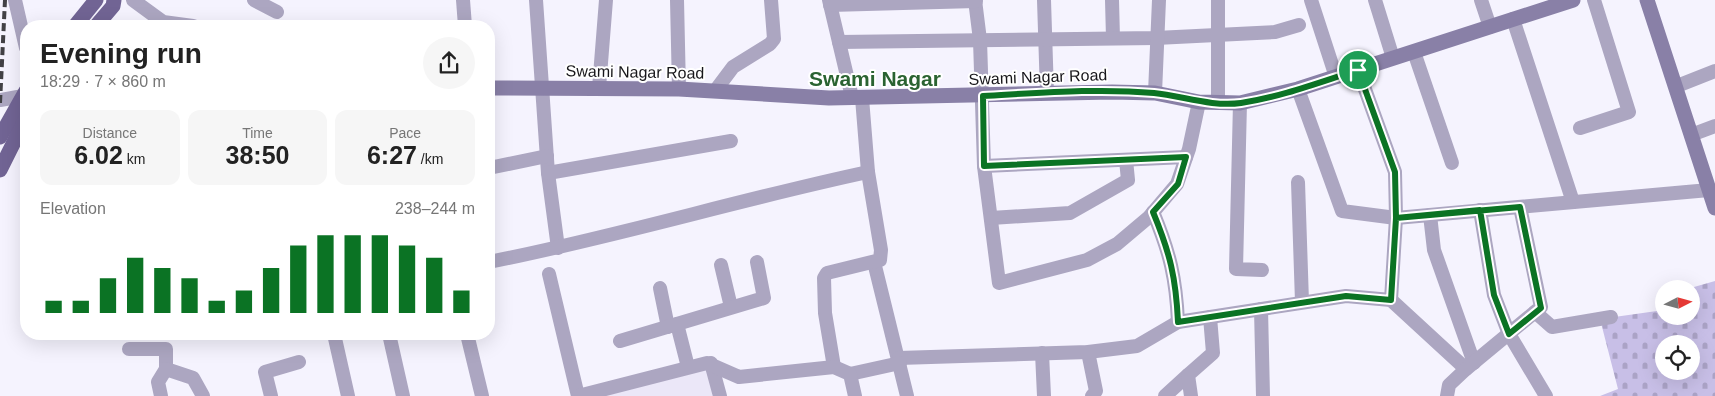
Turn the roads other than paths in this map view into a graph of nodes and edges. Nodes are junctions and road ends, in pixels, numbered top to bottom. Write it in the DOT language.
graph roads {
  1 [pos="15,0"];
  2 [pos="96,0"];
  3 [pos="114,0"];
  4 [pos="133,0"];
  5 [pos="254,0"];
  6 [pos="463,0"];
  7 [pos="536,0"];
  8 [pos="606,0"];
  9 [pos="677,0"];
  10 [pos="771,0"];
  11 [pos="1044,0"];
  12 [pos="1112,0"];
  13 [pos="1159,0"];
  14 [pos="1218,0"];
  15 [pos="1311,0"];
  16 [pos="1375,0"];
  17 [pos="1481,0"];
  18 [pos="1573,0"];
  19 [pos="1594,0"];
  20 [pos="1647,0"];
  21 [pos="976,1"];
  22 [pos="829,2"];
  23 [pos="277,12"];
  24 [pos="1513,19"];
  25 [pos="80,20"];
  26 [pos="101,20"];
  27 [pos="160,20"];
  28 [pos="465,20"];
  29 [pos="20,22"];
  30 [pos="1299,25"];
  31 [pos="1490,27"];
  32 [pos="1218,35"];
  33 [pos="1113,38"];
  34 [pos="1156,38"];
  35 [pos="1045,39"];
  36 [pos="980,40"];
  37 [pos="839,42"];
  38 [pos="1414,52"];
  39 [pos="1394,58"];
  40 [pos="1358,70"];
  41 [pos="1715,71"];
  42 [pos="1336,77"];
  43 [pos="1677,86"];
  44 [pos="542,87"];
  45 [pos="495,88"];
  46 [pos="599,88"];
  47 [pos="678,89"];
  48 [pos="1298,89"];
  49 [pos="715,91"];
  50 [pos="1046,93"];
  51 [pos="1155,93"];
  52 [pos="20,95"];
  53 [pos="983,96"];
  54 [pos="857,98"];
  55 [pos="0,100"];
  56 [pos="20,102"];
  57 [pos="1199,102"];
  58 [pos="1218,103"];
  59 [pos="1240,103"];
  60 [pos="1715,126"];
  61 [pos="1580,128"];
  62 [pos="20,130"];
  63 [pos="1691,135"];
  64 [pos="0,136"];
  65 [pos="731,141"];
  66 [pos="547,156"];
  67 [pos="1186,157"];
  68 [pos="1126,160"];
  69 [pos="1452,163"];
  70 [pos="984,166"];
  71 [pos="495,167"];
  72 [pos="0,170"];
  73 [pos="548,172"];
  74 [pos="868,172"];
  75 [pos="1298,182"];
  76 [pos="1709,190"];
  77 [pos="1573,202"];
  78 [pos="1520,207"];
  79 [pos="1715,208"];
  80 [pos="1480,210"];
  81 [pos="1153,212"];
  82 [pos="1430,215"];
  83 [pos="991,218"];
  84 [pos="1396,218"];
  85 [pos="558,248"];
  86 [pos="495,261"];
  87 [pos="757,262"];
  88 [pos="874,262"];
  89 [pos="720,265"];
  90 [pos="1262,270"];
  91 [pos="549,274"];
  92 [pos="660,288"];
  93 [pos="1391,300"];
  94 [pos="1302,302"];
  95 [pos="731,307"];
  96 [pos="1261,309"];
  97 [pos="1535,312"];
  98 [pos="1210,317"];
  99 [pos="1611,317"];
  100 [pos="1178,322"];
  101 [pos="672,326"];
  102 [pos="1509,334"];
  103 [pos="335,340"];
  104 [pos="390,340"];
  105 [pos="468,340"];
  106 [pos="620,340"];
  107 [pos="128,349"];
  108 [pos="1088,352"];
  109 [pos="1042,353"];
  110 [pos="899,361"];
  111 [pos="299,362"];
  112 [pos="711,363"];
  113 [pos="1470,366"];
  114 [pos="688,367"];
  115 [pos="834,367"];
  116 [pos="166,370"];
  117 [pos="850,374"];
  118 [pos="1188,375"];
  119 [pos="615,392"];
  120 [pos="161,396"];
  121 [pos="202,396"];
  122 [pos="271,396"];
  123 [pos="348,396"];
  124 [pos="403,396"];
  125 [pos="482,396"];
  126 [pos="578,396"];
  127 [pos="720,396"];
  128 [pos="855,396"];
  129 [pos="907,396"];
  130 [pos="1044,396"];
  131 [pos="1092,396"];
  132 [pos="1165,396"];
  133 [pos="1191,396"];
  134 [pos="1263,396"];
  135 [pos="1446,396"];
  136 [pos="1546,396"];
  1 -- 29 [label="street"];
  2 -- 25 [label="main road"];
  3 -- 26 [label="main road"];
  4 -- 27 [label="street"];
  5 -- 23 [label="street"];
  6 -- 28 [label="street"];
  7 -- 44 [label="street"];
  8 -- 46 [label="street"];
  9 -- 47 [label="street"];
  10 -- 49 [label="street"];
  11 -- 35 [label="street"];
  12 -- 33 [label="street"];
  13 -- 34 [label="street"];
  14 -- 32 [label="street"];
  15 -- 42 [label="street"];
  16 -- 39 [label="street"];
  17 -- 31 [label="street"];
  18 -- 24 [label="street, Swami Nagar Road"];
  19 -- 61 [label="street"];
  20 -- 43 [label="street"];
  21 -- 22 [label="street"];
  21 -- 36 [label="street"];
  22 -- 37 [label="street"];
  24 -- 31 [label="street, Swami Nagar Road"];
  24 -- 77 [label="street"];
  30 -- 32 [label="street"];
  31 -- 38 [label="street, Swami Nagar Road"];
  32 -- 34 [label="street"];
  32 -- 58 [label="street"];
  33 -- 34 [label="street"];
  33 -- 35 [label="street"];
  34 -- 51 [label="street"];
  35 -- 36 [label="street"];
  35 -- 50 [label="street"];
  36 -- 37 [label="street"];
  36 -- 53 [label="street"];
  37 -- 54 [label="street"];
  38 -- 39 [label="street, Swami Nagar Road"];
  38 -- 69 [label="street"];
  39 -- 40 [label="street, Swami Nagar Road"];
  40 -- 42 [label="street, Swami Nagar Road"];
  40 -- 84 [label="street"];
  41 -- 43 [label="street"];
  42 -- 48 [label="street, Swami Nagar Road"];
  43 -- 63 [label="street"];
  44 -- 45 [label="street, Swami Nagar Road"];
  44 -- 46 [label="street, Swami Nagar Road"];
  44 -- 66 [label="street"];
  46 -- 47 [label="street, Swami Nagar Road"];
  47 -- 49 [label="street, Swami Nagar Road"];
  48 -- 59 [label="street, Swami Nagar Road"];
  48 -- 84 [label="street"];
  49 -- 54 [label="street, Swami Nagar Road"];
  50 -- 51 [label="street, Swami Nagar Road"];
  50 -- 53 [label="street, Swami Nagar Road"];
  51 -- 57 [label="street, Swami Nagar Road"];
  52 -- 55 [label="street"];
  53 -- 54 [label="street, Swami Nagar Road"];
  53 -- 70 [label="street"];
  54 -- 74 [label="street"];
  56 -- 64 [label="main road"];
  57 -- 58 [label="street, Swami Nagar Road"];
  57 -- 67 [label="street"];
  58 -- 59 [label="street, Swami Nagar Road"];
  59 -- 90 [label="street"];
  60 -- 63 [label="street"];
  62 -- 72 [label="main road"];
  63 -- 76 [label="street"];
  65 -- 73 [label="street"];
  66 -- 71 [label="street"];
  66 -- 73 [label="street"];
  67 -- 68 [label="street"];
  67 -- 81 [label="street"];
  68 -- 70 [label="street"];
  68 -- 83 [label="street"];
  70 -- 83 [label="street"];
  73 -- 85 [label="street"];
  74 -- 85 [label="street"];
  74 -- 88 [label="street"];
  75 -- 94 [label="street"];
  76 -- 77 [label="street"];
  76 -- 79 [label="street"];
  77 -- 78 [label="street"];
  78 -- 80 [label="street"];
  78 -- 97 [label="street"];
  80 -- 82 [label="street"];
  80 -- 102 [label="street"];
  81 -- 83 [label="street"];
  81 -- 100 [label="street"];
  82 -- 84 [label="street"];
  82 -- 113 [label="street"];
  84 -- 93 [label="street"];
  85 -- 86 [label="street"];
  87 -- 95 [label="street"];
  88 -- 110 [label="street"];
  88 -- 115 [label="street"];
  89 -- 95 [label="street"];
  91 -- 126 [label="street"];
  92 -- 101 [label="street"];
  93 -- 94 [label="street"];
  93 -- 113 [label="street"];
  94 -- 96 [label="street"];
  95 -- 101 [label="street"];
  96 -- 98 [label="street"];
  96 -- 134 [label="street"];
  97 -- 99 [label="street"];
  97 -- 102 [label="street"];
  98 -- 100 [label="street"];
  98 -- 118 [label="street"];
  100 -- 108 [label="street"];
  101 -- 106 [label="street"];
  101 -- 114 [label="street"];
  102 -- 113 [label="street"];
  102 -- 136 [label="street"];
  103 -- 123 [label="street"];
  104 -- 124 [label="street"];
  105 -- 125 [label="street"];
  107 -- 116 [label="street"];
  108 -- 109 [label="street"];
  108 -- 131 [label="street"];
  109 -- 110 [label="street"];
  109 -- 130 [label="street"];
  110 -- 117 [label="street"];
  110 -- 129 [label="street"];
  111 -- 122 [label="street"];
  112 -- 114 [label="street"];
  112 -- 115 [label="street"];
  112 -- 127 [label="street"];
  113 -- 135 [label="street"];
  114 -- 119 [label="street"];
  115 -- 117 [label="street"];
  116 -- 120 [label="street"];
  116 -- 121 [label="street"];
  117 -- 128 [label="street"];
  118 -- 132 [label="street"];
  118 -- 133 [label="street"];
  119 -- 126 [label="street"];
}
